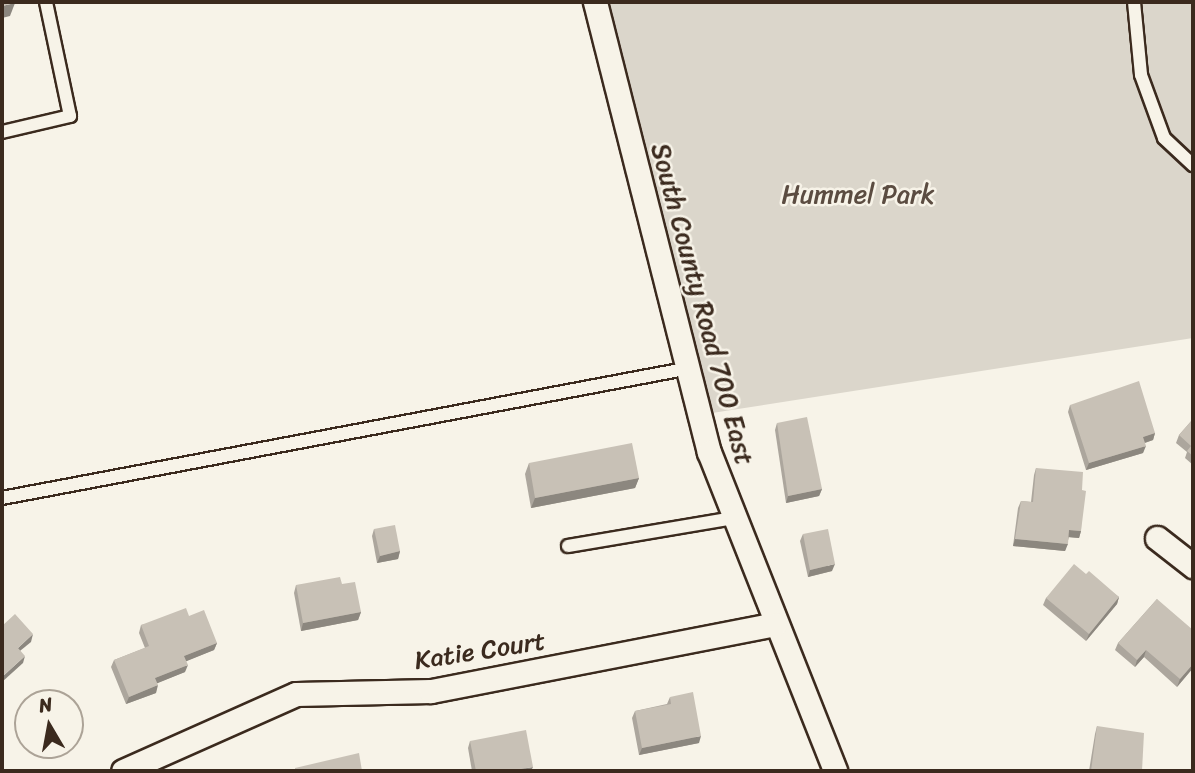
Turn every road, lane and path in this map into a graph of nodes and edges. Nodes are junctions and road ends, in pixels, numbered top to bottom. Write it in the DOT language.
graph roads {
  1 [pos="46,2"];
  2 [pos="595,2"];
  3 [pos="1134,2"];
  4 [pos="2,132"];
  5 [pos="1193,165"];
  6 [pos="685,369"];
  7 [pos="2,498"];
  8 [pos="734,518"];
  9 [pos="1157,538"];
  10 [pos="568,546"];
  11 [pos="1193,566"];
  12 [pos="775,624"];
  13 [pos="123,771"];
  14 [pos="835,771"];
  1 -- 4 [label="lane"];
  2 -- 6 [label="street, South County Road 700 East"];
  3 -- 5 [label="lane"];
  6 -- 7 [label="lane"];
  6 -- 8 [label="street, South County Road 700 East"];
  8 -- 10 [label="lane"];
  8 -- 12 [label="street, South County Road 700 East"];
  9 -- 11 [label="street"];
  12 -- 13 [label="street, Katie Court"];
  12 -- 14 [label="street, South County Road 700 East"];
}
